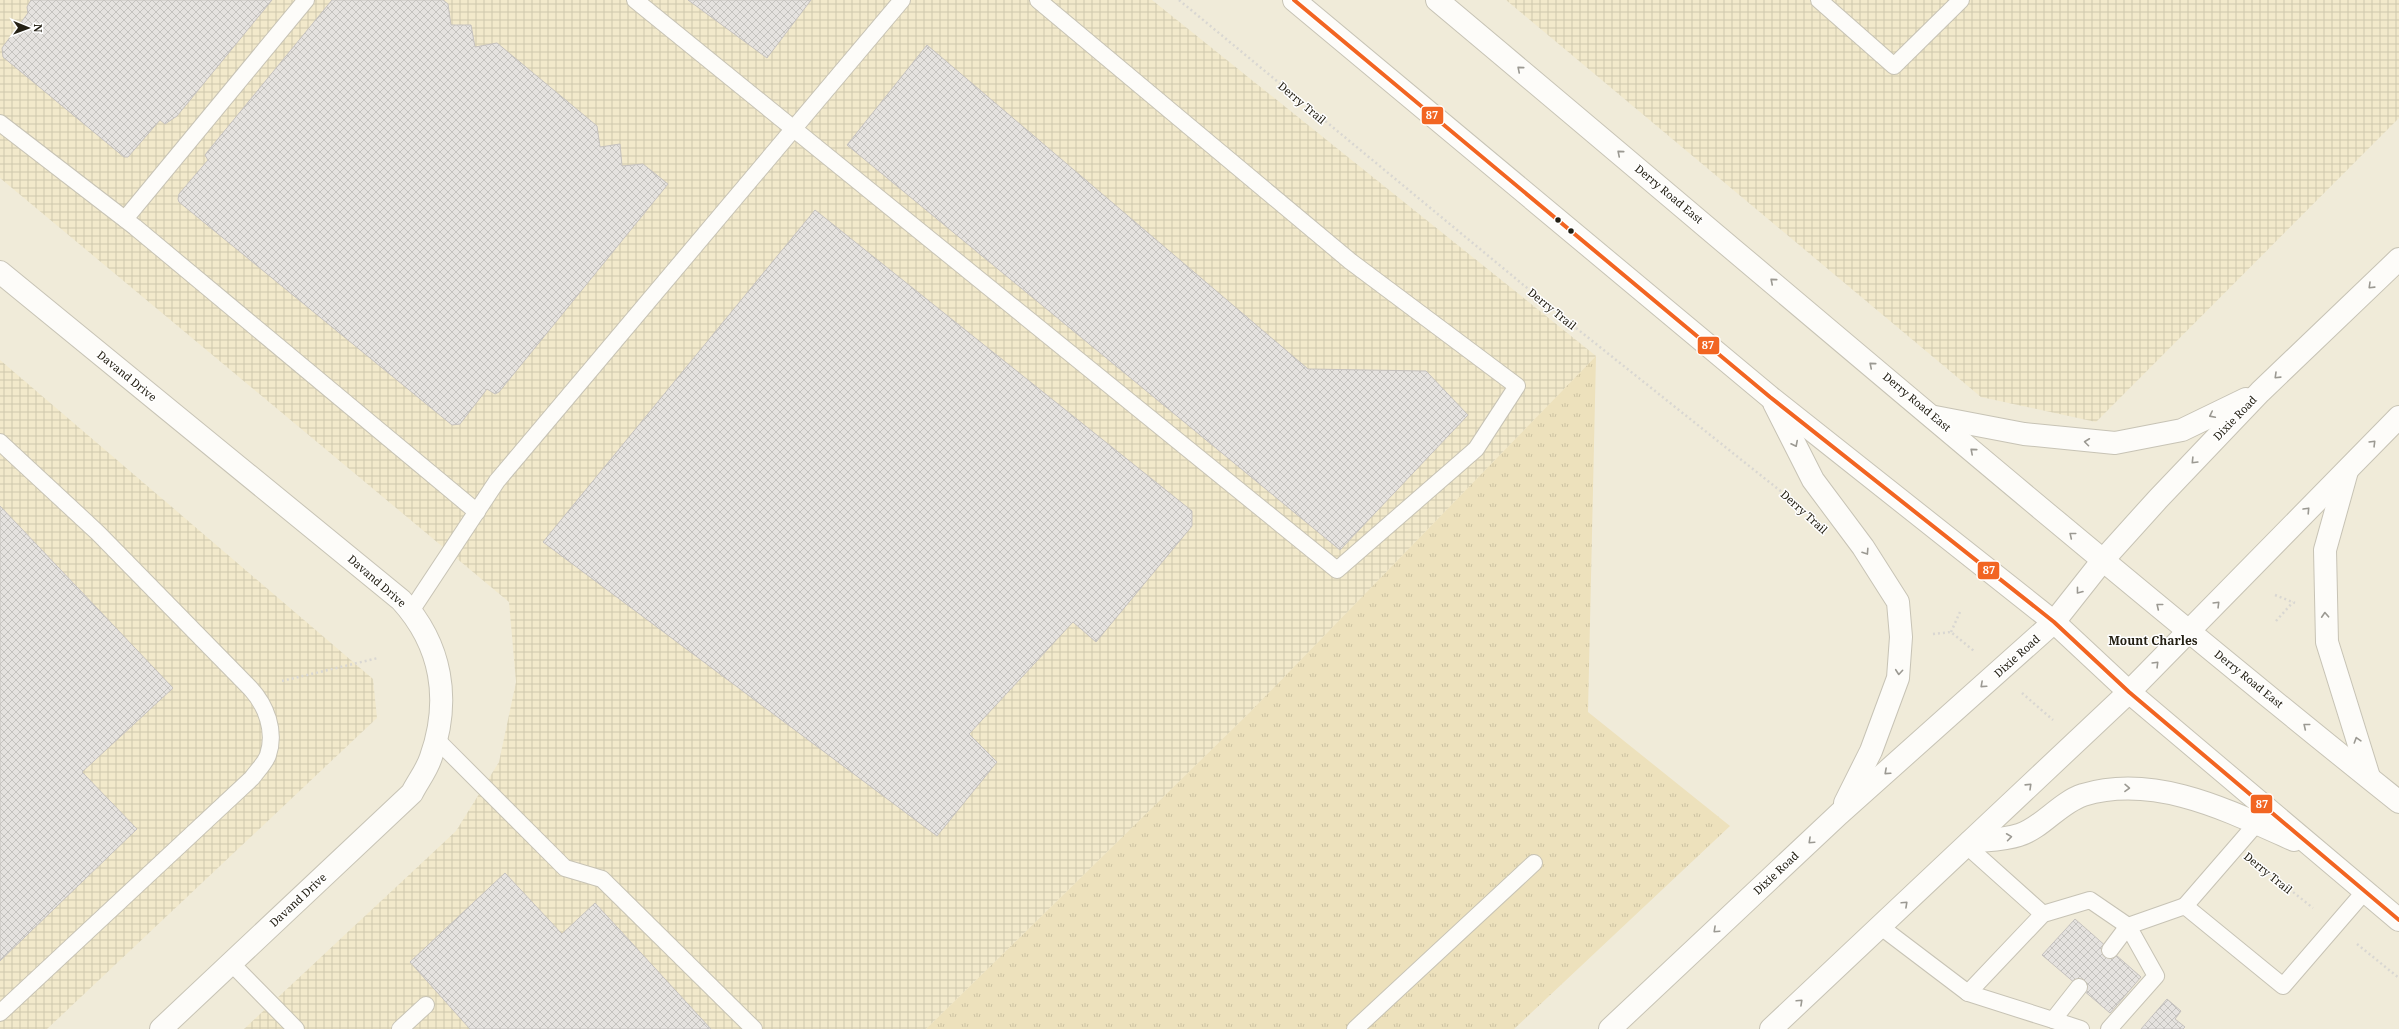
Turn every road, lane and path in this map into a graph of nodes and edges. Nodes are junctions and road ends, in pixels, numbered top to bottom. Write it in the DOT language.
graph roads {
  1 [pos="306,0"];
  2 [pos="635,0"];
  3 [pos="902,0"];
  4 [pos="1038,0"];
  5 [pos="1179,0"];
  6 [pos="1294,0"];
  7 [pos="1437,0"];
  8 [pos="1819,0"];
  9 [pos="1960,0"];
  10 [pos="0,123"];
  11 [pos="794,129"];
  12 [pos="125,219"];
  13 [pos="2399,259"];
  14 [pos="0,272"];
  15 [pos="2260,392"];
  16 [pos="1770,397"];
  17 [pos="1934,417"];
  18 [pos="2399,417"];
  19 [pos="0,442"];
  20 [pos="2347,470"];
  21 [pos="1784,494"];
  22 [pos="476,512"];
  23 [pos="2103,560"];
  24 [pos="2275,595"];
  25 [pos="2293,602"];
  26 [pos="2300,605"];
  27 [pos="411,611"];
  28 [pos="1960,612"];
  29 [pos="2276,621"];
  30 [pos="2054,622"];
  31 [pos="2190,631"];
  32 [pos="1951,632"];
  33 [pos="1929,634"];
  34 [pos="378,658"];
  35 [pos="1999,672"];
  36 [pos="250,688"];
  37 [pos="2129,692"];
  38 [pos="436,739"];
  39 [pos="2076,740"];
  40 [pos="2369,777"];
  41 [pos="2399,802"];
  42 [pos="1839,814"];
  43 [pos="2257,823"];
  44 [pos="1969,844"];
  45 [pos="2235,846"];
  46 [pos="2317,850"];
  47 [pos="1534,863"];
  48 [pos="2365,891"];
  49 [pos="2185,906"];
  50 [pos="2043,914"];
  51 [pos="2399,920"];
  52 [pos="2334,925"];
  53 [pos="1882,926"];
  54 [pos="2128,926"];
  55 [pos="2110,950"];
  56 [pos="231,963"];
  57 [pos="2399,978"];
  58 [pos="2079,987"];
  59 [pos="1968,992"];
  60 [pos="426,1005"];
  61 [pos="0,1014"];
  62 [pos="2053,1020"];
  63 [pos="162,1029"];
  64 [pos="296,1029"];
  65 [pos="400,1029"];
  66 [pos="754,1029"];
  67 [pos="1356,1029"];
  68 [pos="1610,1029"];
  69 [pos="1771,1029"];
  70 [pos="2081,1029"];
  71 [pos="2109,1029"];
  1 -- 12 [label="lane"];
  2 -- 11 [label="lane"];
  3 -- 11 [label="lane"];
  4 -- 11 [label="lane"];
  5 -- 21 [label="path, Derry Trail"];
  6 -- 16 [label="main road"];
  17 -- 7 [label="main road, Derry Road East, one-way"];
  8 -- 9 [label="lane"];
  10 -- 12 [label="lane"];
  11 -- 22 [label="lane"];
  12 -- 22 [label="lane"];
  13 -- 15 [label="main road, Dixie Road, one-way"];
  14 -- 27 [label="main road, Davand Drive"];
  15 -- 17 [label="main road, one-way"];
  15 -- 23 [label="main road, Dixie Road, one-way"];
  16 -- 30 [label="main road"];
  16 -- 42 [label="main road, one-way"];
  23 -- 17 [label="main road, Derry Road East, one-way"];
  20 -- 18 [label="main road, one-way"];
  19 -- 36 [label="lane"];
  31 -- 20 [label="main road, one-way"];
  40 -- 20 [label="main road, one-way"];
  22 -- 27 [label="lane"];
  23 -- 30 [label="main road, Dixie Road, one-way"];
  31 -- 23 [label="main road, Derry Road East, one-way"];
  24 -- 25 [label="path"];
  25 -- 26 [label="path"];
  25 -- 29 [label="path"];
  27 -- 38 [label="main road, Davand Drive"];
  28 -- 32 [label="path"];
  30 -- 35 [label="main road, Dixie Road"];
  30 -- 37 [label="main road"];
  37 -- 31 [label="main road, one-way"];
  40 -- 31 [label="main road, Derry Road East, one-way"];
  32 -- 33 [label="path"];
  32 -- 35 [label="path"];
  34 -- 36 [label="path"];
  35 -- 39 [label="path"];
  35 -- 42 [label="main road, Dixie Road, one-way"];
  36 -- 61 [label="lane"];
  37 -- 39 [label="main road"];
  37 -- 46 [label="main road"];
  38 -- 56 [label="main road, Davand Drive"];
  38 -- 66 [label="lane"];
  44 -- 39 [label="main road, one-way"];
  40 -- 41 [label="main road, Derry Road East"];
  42 -- 68 [label="main road, Dixie Road, one-way"];
  44 -- 43 [label="main road, one-way"];
  43 -- 45 [label="lane"];
  43 -- 46 [label="main road"];
  44 -- 50 [label="lane"];
  53 -- 44 [label="main road, one-way"];
  45 -- 49 [label="lane"];
  45 -- 52 [label="path, Derry Trail"];
  46 -- 48 [label="main road"];
  47 -- 67 [label="lane"];
  48 -- 51 [label="main road"];
  48 -- 52 [label="lane"];
  49 -- 52 [label="lane"];
  49 -- 54 [label="lane"];
  50 -- 54 [label="lane"];
  50 -- 59 [label="lane"];
  52 -- 57 [label="path, Derry Trail"];
  53 -- 59 [label="lane"];
  69 -- 53 [label="main road, one-way"];
  54 -- 55 [label="lane"];
  54 -- 71 [label="lane"];
  56 -- 63 [label="main road, Davand Drive"];
  56 -- 64 [label="lane"];
  58 -- 62 [label="lane"];
  59 -- 62 [label="lane"];
  60 -- 65 [label="lane"];
  62 -- 70 [label="lane"];
}
